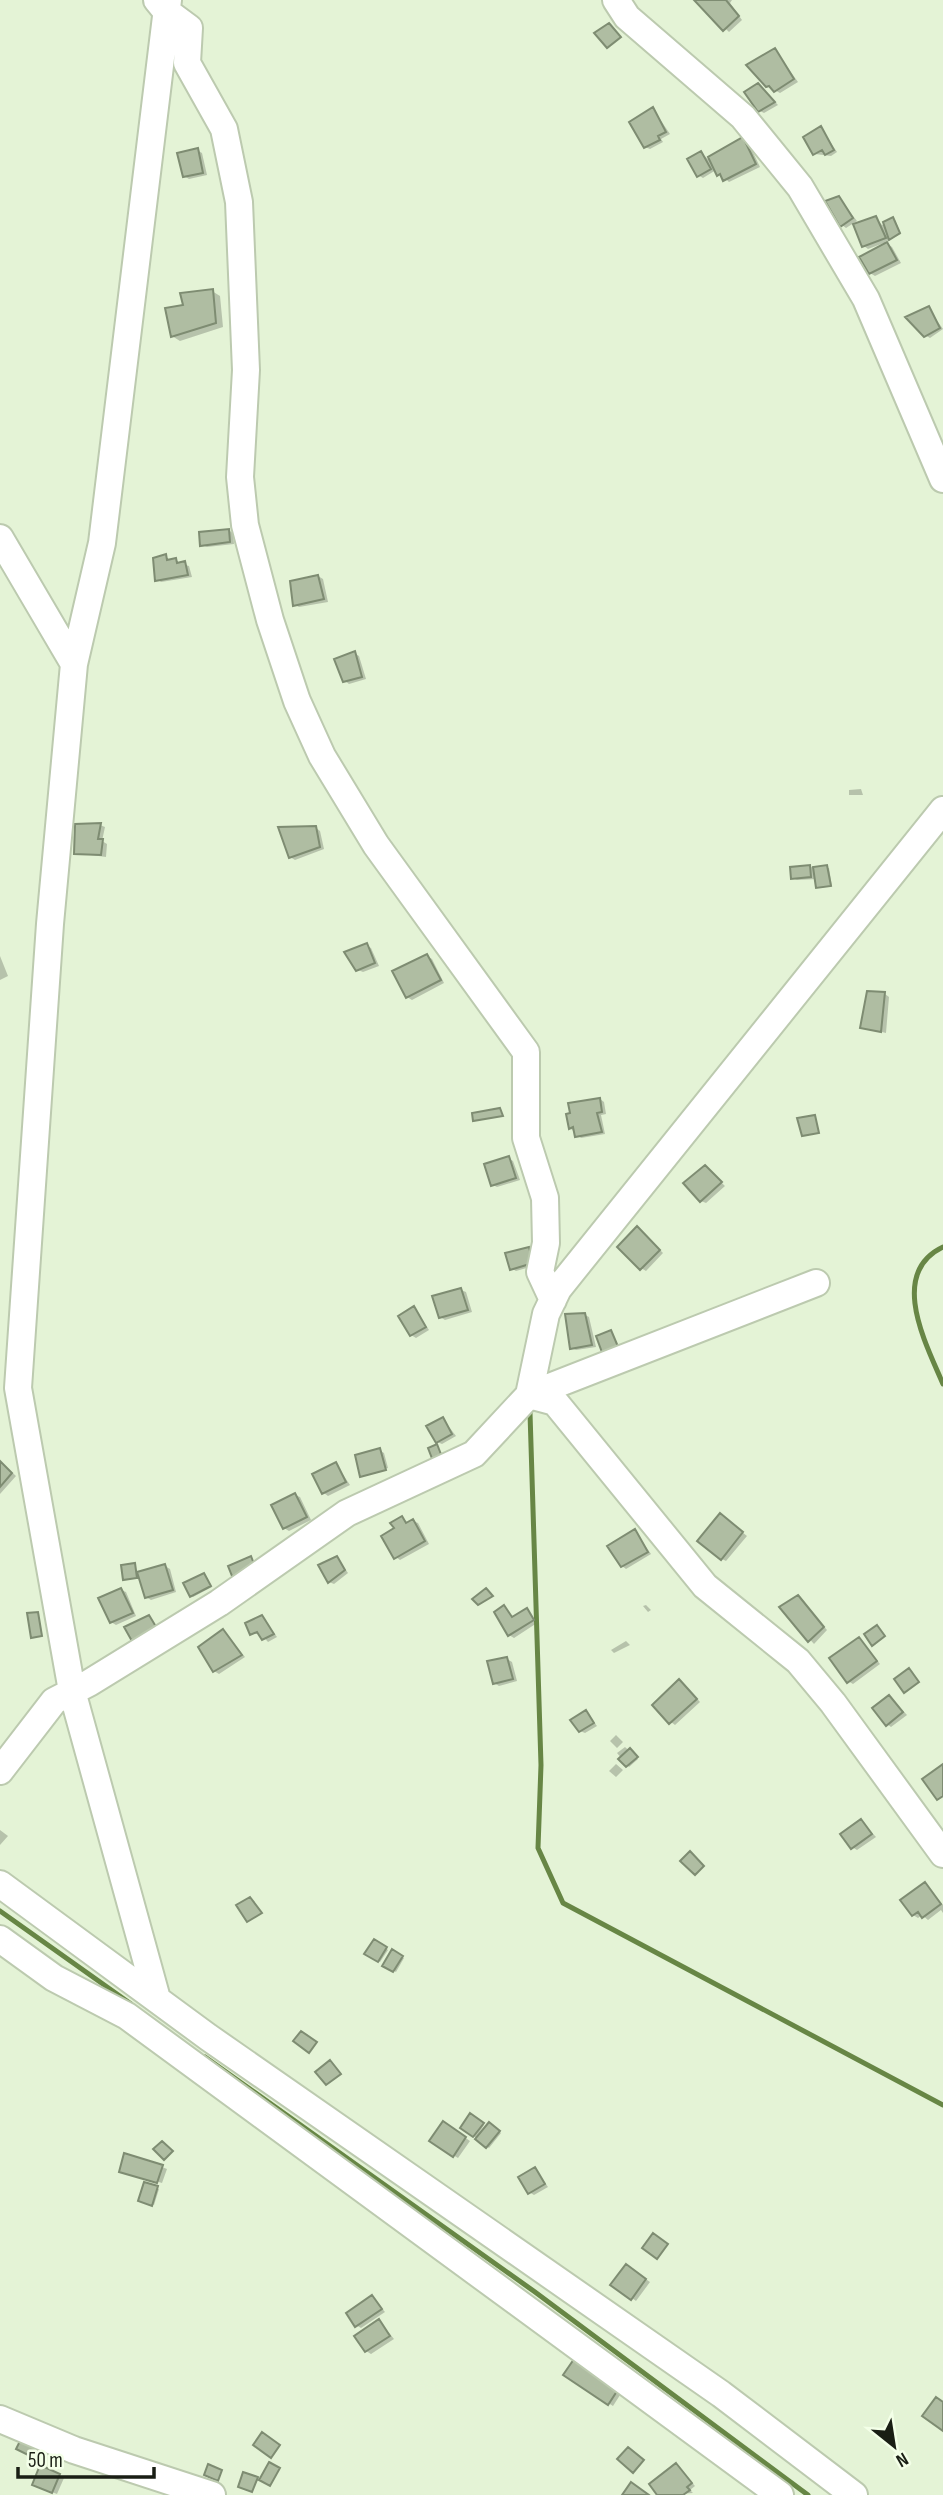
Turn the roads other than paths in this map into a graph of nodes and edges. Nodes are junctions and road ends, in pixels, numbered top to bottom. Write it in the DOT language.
graph roads {
  1 [pos="616,0"];
  2 [pos="164,4"];
  3 [pos="943,479"];
  4 [pos="0,538"];
  5 [pos="74,664"];
  6 [pos="943,810"];
  7 [pos="816,1283"];
  8 [pos="553,1300"];
  9 [pos="529,1395"];
  10 [pos="72,1691"];
  11 [pos="0,1771"];
  12 [pos="943,1854"];
  13 [pos="0,1884"];
  14 [pos="0,1939"];
  15 [pos="157,1999"];
  16 [pos="0,2419"];
  17 [pos="212,2495"];
  18 [pos="780,2495"];
  19 [pos="854,2495"];
  1 -- 3 [label="street"];
  2 -- 5 [label="street"];
  2 -- 8 [label="street"];
  4 -- 5 [label="street"];
  5 -- 10 [label="street"];
  6 -- 8 [label="street"];
  7 -- 9 [label="street"];
  8 -- 9 [label="street"];
  9 -- 10 [label="street"];
  9 -- 12 [label="street"];
  10 -- 11 [label="street"];
  10 -- 15 [label="street"];
  13 -- 15 [label="street"];
  14 -- 18 [label="street"];
  15 -- 19 [label="street"];
  16 -- 17 [label="street"];
}
